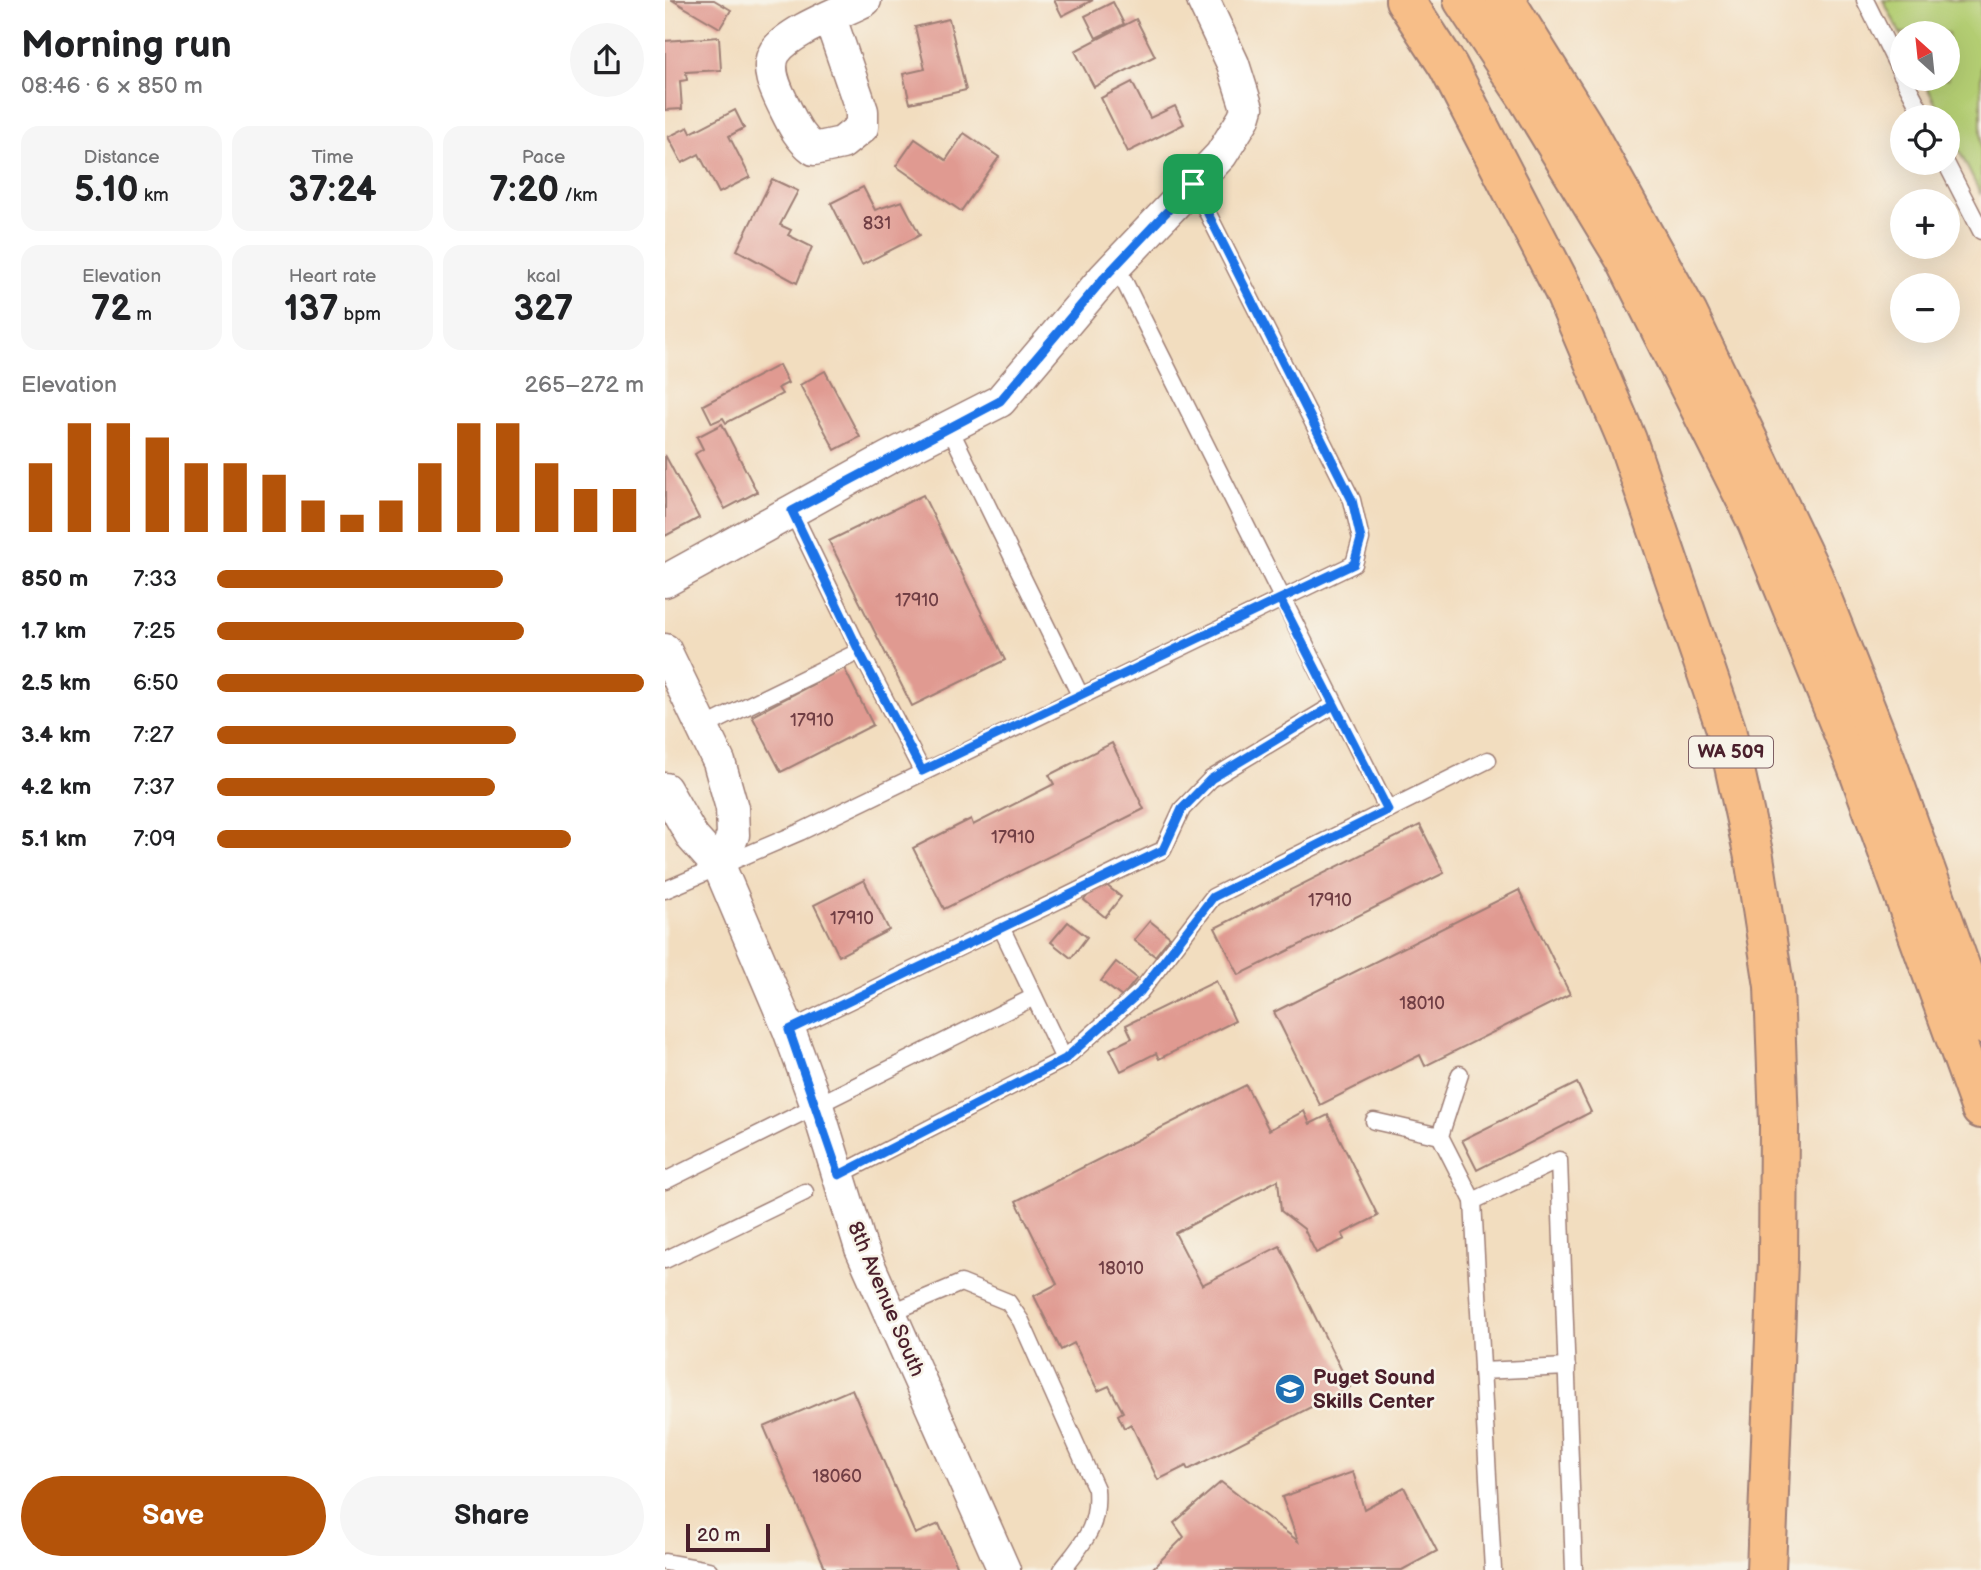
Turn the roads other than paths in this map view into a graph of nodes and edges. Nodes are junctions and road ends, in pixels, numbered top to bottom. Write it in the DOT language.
graph roads {
  1 [pos="865,0"];
  2 [pos="1203,0"];
  3 [pos="1405,0"];
  4 [pos="1463,0"];
  5 [pos="1505,0"];
  6 [pos="1865,0"];
  7 [pos="830,18"];
  8 [pos="1890,51"];
  9 [pos="1952,175"];
  10 [pos="1193,184"];
  11 [pos="1981,232"];
  12 [pos="1116,265"];
  13 [pos="949,427"];
  14 [pos="792,511"];
  15 [pos="665,581"];
  16 [pos="1280,599"];
  17 [pos="665,650"];
  18 [pos="859,651"];
  19 [pos="1080,695"];
  20 [pos="1334,705"];
  21 [pos="704,727"];
  22 [pos="1488,760"];
  23 [pos="922,771"];
  24 [pos="665,789"];
  25 [pos="1388,810"];
  26 [pos="720,868"];
  27 [pos="665,890"];
  28 [pos="1001,927"];
  29 [pos="1034,997"];
  30 [pos="1981,1024"];
  31 [pos="789,1030"];
  32 [pos="1065,1059"];
  33 [pos="1459,1074"];
  34 [pos="817,1106"];
  35 [pos="1981,1109"];
  36 [pos="1374,1122"];
  37 [pos="1440,1136"];
  38 [pos="839,1175"];
  39 [pos="665,1181"];
  40 [pos="805,1192"];
  41 [pos="1473,1200"];
  42 [pos="665,1259"];
  43 [pos="890,1312"];
  44 [pos="1567,1367"];
  45 [pos="1482,1371"];
  46 [pos="665,1562"];
  47 [pos="709,1570"];
  48 [pos="1004,1570"];
  49 [pos="1062,1570"];
  50 [pos="1493,1570"];
  51 [pos="1574,1570"];
  52 [pos="1766,1570"];
  1 -- 7 [label="street"];
  2 -- 10 [label="street"];
  3 -- 52 [label="highway, WA 509"];
  4 -- 35 [label="highway"];
  5 -- 30 [label="highway"];
  6 -- 8 [label="lane"];
  9 -- 11 [label="lane"];
  10 -- 12 [label="street"];
  10 -- 16 [label="lane"];
  12 -- 13 [label="street"];
  12 -- 16 [label="lane"];
  13 -- 14 [label="street"];
  13 -- 19 [label="lane"];
  14 -- 15 [label="street"];
  14 -- 18 [label="lane"];
  16 -- 19 [label="lane"];
  16 -- 20 [label="lane"];
  17 -- 21 [label="street"];
  18 -- 21 [label="lane"];
  18 -- 23 [label="lane"];
  19 -- 23 [label="lane"];
  20 -- 25 [label="lane"];
  20 -- 28 [label="lane"];
  21 -- 26 [label="street"];
  22 -- 25 [label="lane"];
  23 -- 26 [label="lane"];
  24 -- 26 [label="street, 8th Avenue South"];
  25 -- 32 [label="lane"];
  26 -- 27 [label="lane"];
  26 -- 31 [label="street, 8th Avenue South"];
  28 -- 29 [label="lane"];
  28 -- 31 [label="lane"];
  29 -- 32 [label="lane"];
  29 -- 34 [label="lane"];
  31 -- 34 [label="street, 8th Avenue South"];
  32 -- 38 [label="lane"];
  33 -- 37 [label="lane"];
  34 -- 38 [label="street, 8th Avenue South"];
  34 -- 39 [label="lane"];
  36 -- 37 [label="lane"];
  37 -- 41 [label="lane"];
  38 -- 43 [label="street, 8th Avenue South"];
  40 -- 42 [label="lane"];
  41 -- 44 [label="lane"];
  41 -- 45 [label="lane"];
  43 -- 48 [label="street, 8th Avenue South"];
  43 -- 49 [label="lane"];
  44 -- 45 [label="lane"];
  44 -- 51 [label="lane"];
  45 -- 50 [label="lane"];
  46 -- 47 [label="lane"];
}
